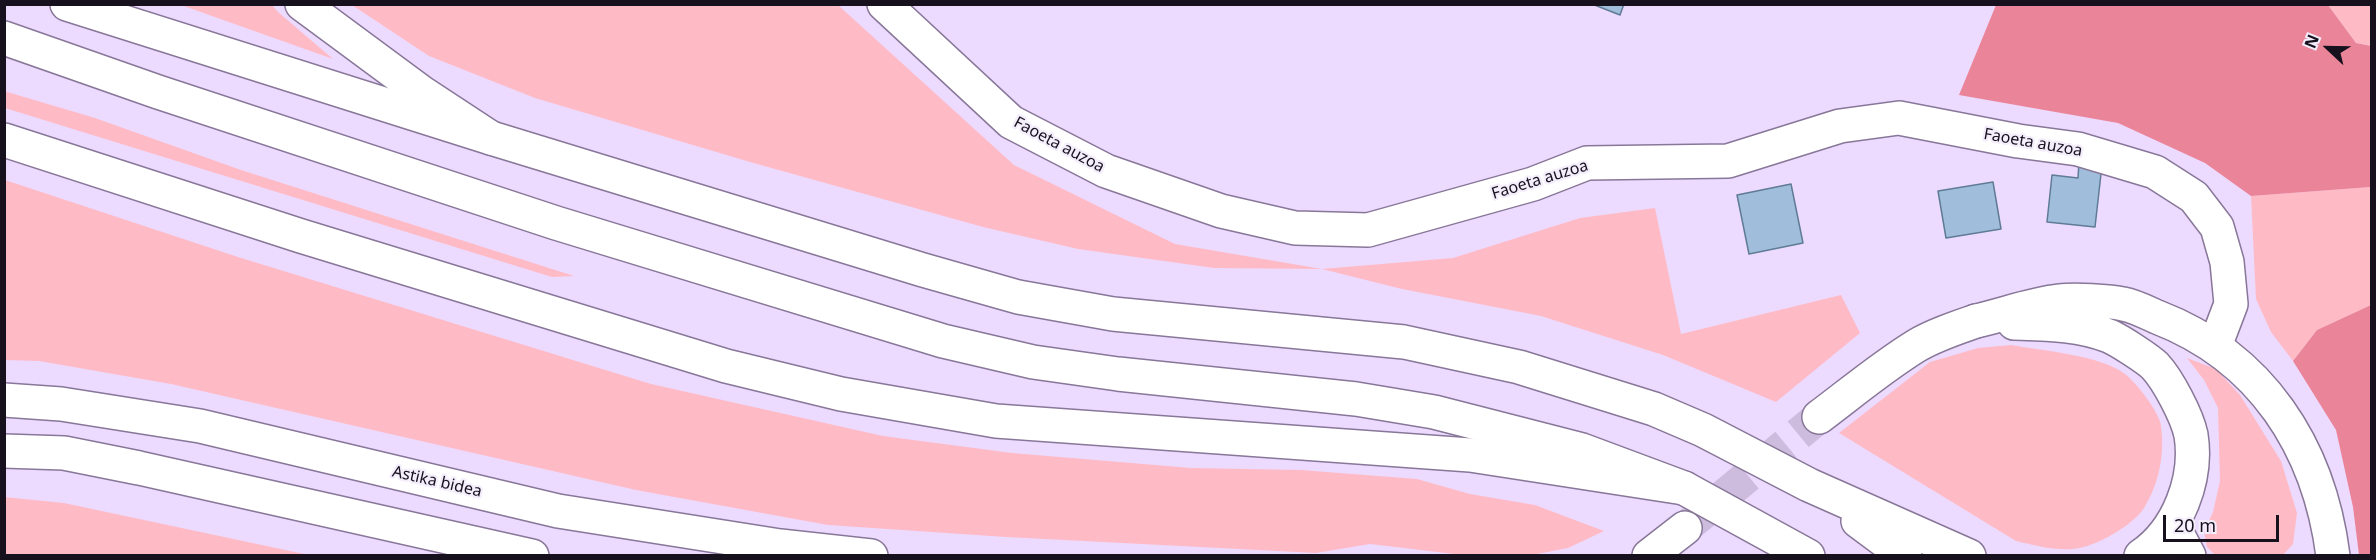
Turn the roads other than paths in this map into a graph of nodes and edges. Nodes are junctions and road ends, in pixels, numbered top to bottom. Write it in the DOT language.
graph roads {
  1 [pos="67,4"];
  2 [pos="302,4"];
  3 [pos="884,4"];
  4 [pos="4,38"];
  5 [pos="490,138"];
  6 [pos="4,140"];
  7 [pos="1976,321"];
  8 [pos="2216,346"];
  9 [pos="4,400"];
  10 [pos="1819,417"];
  11 [pos="4,451"];
  12 [pos="1809,485"];
  13 [pos="1684,488"];
  14 [pos="2172,524"];
  15 [pos="2328,550"];
  16 [pos="532,555"];
  17 [pos="871,555"];
  18 [pos="1649,555"];
  19 [pos="1673,555"];
  20 [pos="1808,555"];
  21 [pos="1905,555"];
  22 [pos="1969,555"];
  23 [pos="2141,555"];
  24 [pos="2189,555"];
  1 -- 5 [label="main road"];
  2 -- 5 [label="main road"];
  3 -- 8 [label="main road, Faoeta auzoa"];
  4 -- 13 [label="main road"];
  5 -- 12 [label="main road"];
  6 -- 13 [label="main road"];
  7 -- 8 [label="main road"];
  7 -- 10 [label="main road"];
  7 -- 14 [label="main road"];
  8 -- 15 [label="main road"];
  9 -- 17 [label="main road, Astika bidea"];
  11 -- 16 [label="main road"];
  12 -- 21 [label="main road"];
  12 -- 22 [label="main road"];
  13 -- 20 [label="main road"];
  14 -- 23 [label="main road"];
  14 -- 24 [label="main road"];
  18 -- 19 [label="main road"];
}
